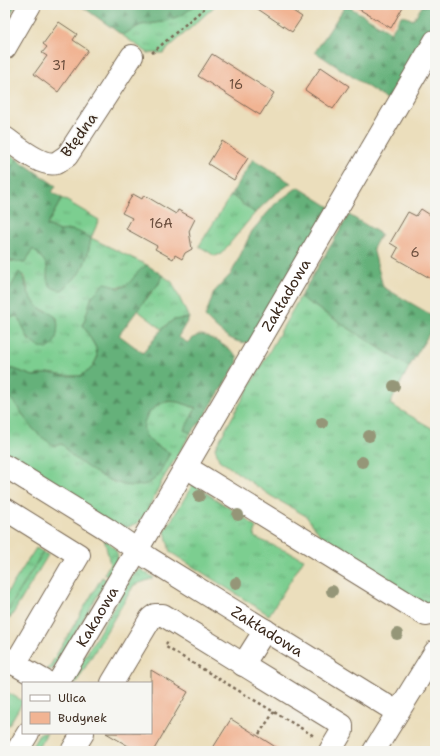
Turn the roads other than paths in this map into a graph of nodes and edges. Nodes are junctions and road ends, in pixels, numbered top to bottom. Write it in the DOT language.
graph roads {
  1 [pos="30,5"];
  2 [pos="435,41"];
  3 [pos="5,48"];
  4 [pos="132,56"];
  5 [pos="5,138"];
  6 [pos="5,466"];
  7 [pos="186,467"];
  8 [pos="5,509"];
  9 [pos="137,550"];
  10 [pos="435,613"];
  11 [pos="265,630"];
  12 [pos="434,654"];
  13 [pos="10,661"];
  14 [pos="243,665"];
  15 [pos="46,682"];
  16 [pos="59,682"];
  17 [pos="113,682"];
  18 [pos="397,712"];
  19 [pos="27,734"];
  20 [pos="81,734"];
  21 [pos="324,745"];
  22 [pos="17,751"];
  23 [pos="72,751"];
  24 [pos="374,751"];
  1 -- 3 [label="street"];
  2 -- 7 [label="street, Zakładowa"];
  4 -- 5 [label="street, Błędna"];
  6 -- 9 [label="street, Zakładowa"];
  7 -- 9 [label="street, Zakładowa"];
  7 -- 10 [label="street"];
  8 -- 13 [label="street"];
  9 -- 11 [label="street, Zakładowa"];
  9 -- 16 [label="street, Kakaowa"];
  11 -- 14 [label="street"];
  11 -- 18 [label="street, Zakładowa"];
  12 -- 18 [label="street"];
  13 -- 15 [label="street"];
  14 -- 17 [label="street"];
  14 -- 21 [label="street"];
  18 -- 24 [label="street"];
  19 -- 22 [label="street"];
  20 -- 23 [label="street"];
}
